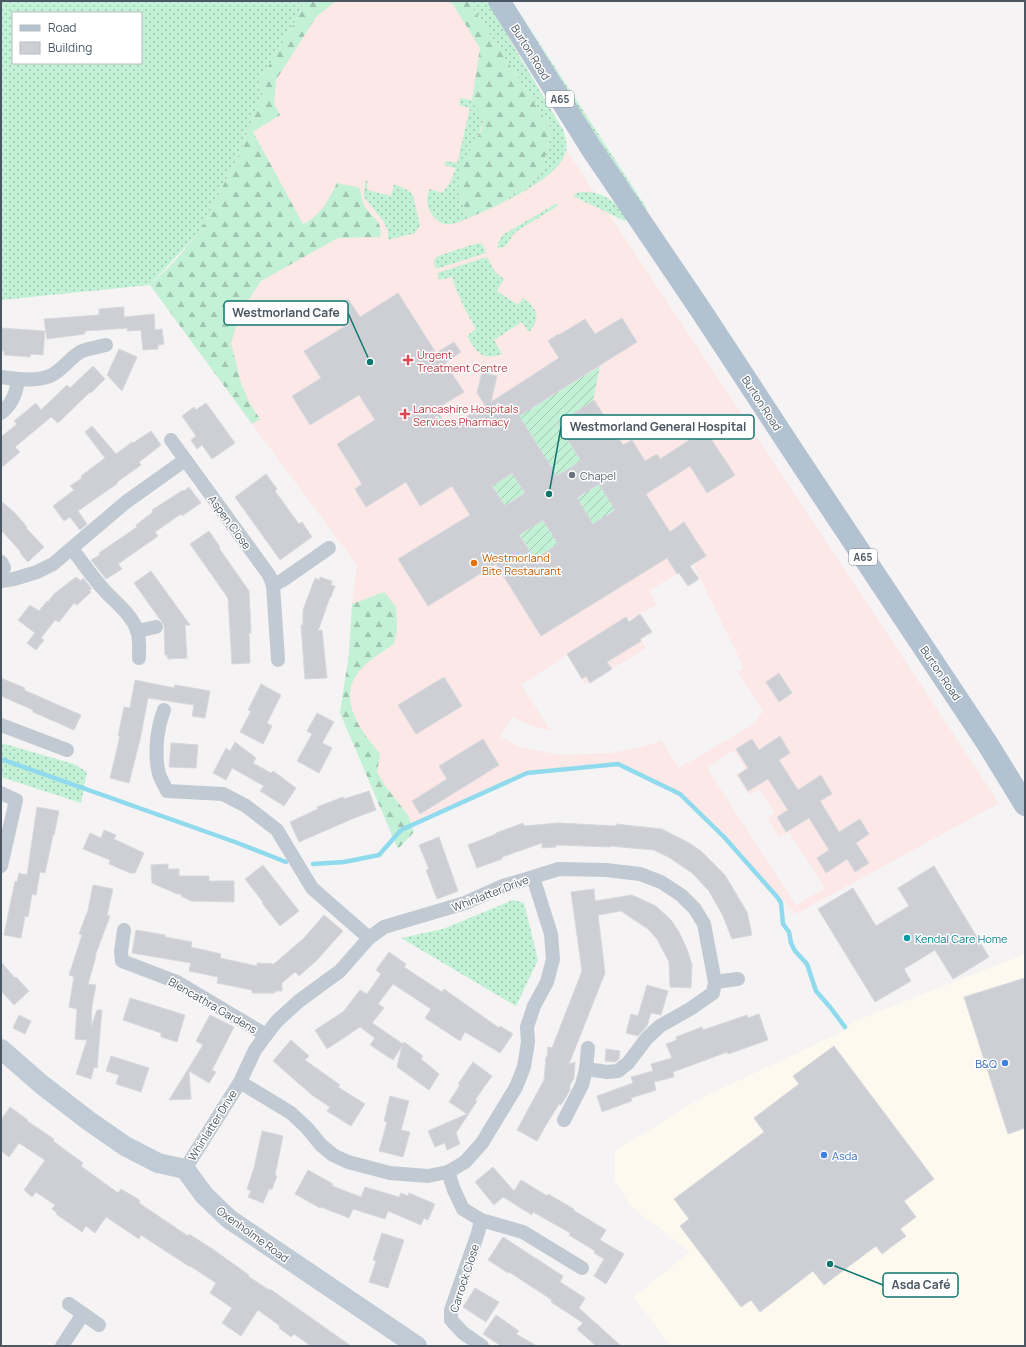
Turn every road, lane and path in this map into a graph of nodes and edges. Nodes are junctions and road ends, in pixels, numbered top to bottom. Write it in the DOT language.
graph roads {
  1 [pos="500,1"];
  2 [pos="106,345"];
  3 [pos="1,377"];
  4 [pos="18,380"];
  5 [pos="1,413"];
  6 [pos="171,440"];
  7 [pos="185,460"];
  8 [pos="329,548"];
  9 [pos="72,549"];
  10 [pos="2,570"];
  11 [pos="273,585"];
  12 [pos="156,627"];
  13 [pos="137,631"];
  14 [pos="139,658"];
  15 [pos="278,660"];
  16 [pos="164,710"];
  17 [pos="1,724"];
  18 [pos="67,750"];
  19 [pos="1,794"];
  20 [pos="1025,805"];
  21 [pos="1,866"];
  22 [pos="532,877"];
  23 [pos="124,930"];
  24 [pos="370,938"];
  25 [pos="738,979"];
  26 [pos="715,982"];
  27 [pos="266,1035"];
  28 [pos="588,1048"];
  29 [pos="1,1049"];
  30 [pos="586,1069"];
  31 [pos="240,1082"];
  32 [pos="564,1120"];
  33 [pos="185,1169"];
  34 [pos="448,1172"];
  35 [pos="482,1220"];
  36 [pos="582,1268"];
  37 [pos="69,1304"];
  38 [pos="83,1314"];
  39 [pos="99,1325"];
  40 [pos="62,1346"];
  41 [pos="417,1346"];
  42 [pos="482,1346"];
  1 -- 20 [label="main road, Burton Road / A65"];
  2 -- 4 [label="street"];
  3 -- 4 [label="street"];
  4 -- 5 [label="street"];
  6 -- 7 [label="street, Aspen Close"];
  7 -- 9 [label="street"];
  7 -- 11 [label="street, Aspen Close"];
  8 -- 11 [label="street"];
  9 -- 10 [label="street"];
  9 -- 13 [label="street"];
  11 -- 15 [label="street, Aspen Close"];
  12 -- 13 [label="street"];
  13 -- 14 [label="street"];
  16 -- 24 [label="street"];
  17 -- 18 [label="street"];
  19 -- 21 [label="street"];
  22 -- 24 [label="street, Whinlatter Drive"];
  22 -- 26 [label="street"];
  22 -- 34 [label="street, Whinlatter Drive"];
  23 -- 27 [label="street, Blencathra Gardens"];
  24 -- 27 [label="street, Whinlatter Drive"];
  25 -- 26 [label="street"];
  26 -- 30 [label="street"];
  27 -- 31 [label="street, Whinlatter Drive"];
  28 -- 30 [label="street"];
  29 -- 33 [label="main road"];
  30 -- 32 [label="street"];
  31 -- 33 [label="street, Whinlatter Drive"];
  31 -- 34 [label="street, Whinlatter Drive"];
  33 -- 41 [label="main road, Oxenholme Road"];
  34 -- 35 [label="street"];
  35 -- 36 [label="street"];
  35 -- 42 [label="street, Carrock Close"];
  37 -- 38 [label="street"];
  38 -- 39 [label="street"];
  38 -- 40 [label="street"];
}
